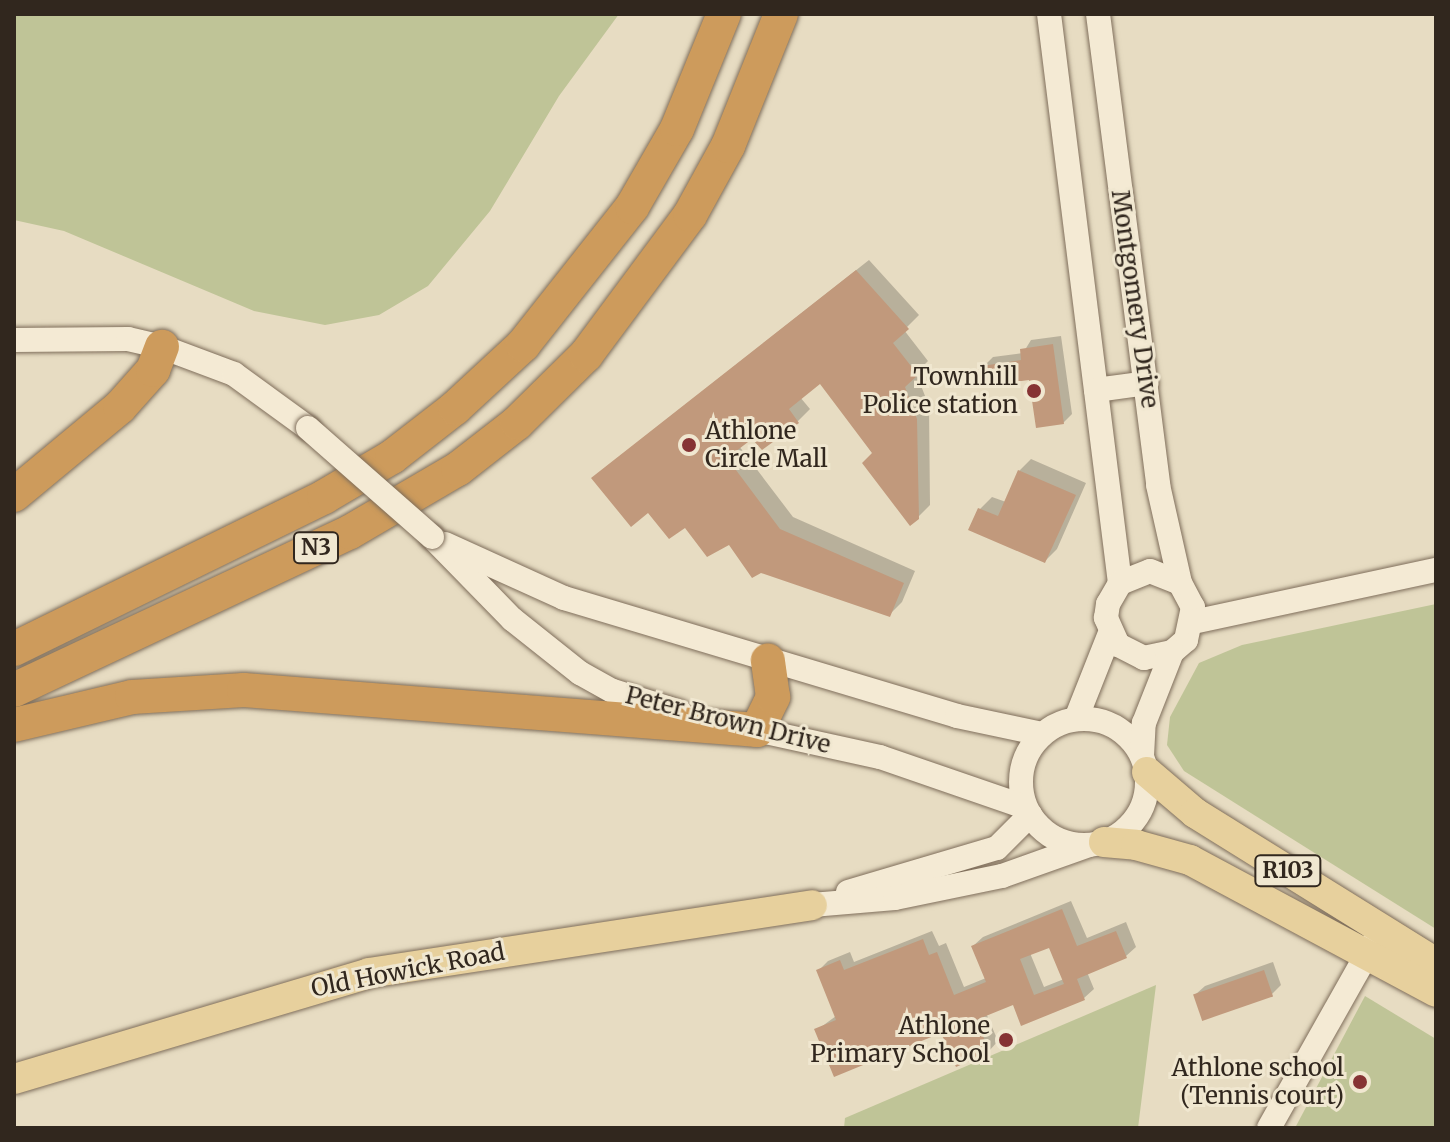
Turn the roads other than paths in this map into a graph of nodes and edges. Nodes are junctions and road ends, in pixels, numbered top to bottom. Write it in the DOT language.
graph roads {
  1 [pos="724,14"];
  2 [pos="781,14"];
  3 [pos="1049,14"];
  4 [pos="1098,14"];
  5 [pos="14,340"];
  6 [pos="162,347"];
  7 [pos="1147,383"];
  8 [pos="1096,390"];
  9 [pos="14,495"];
  10 [pos="432,537"];
  11 [pos="1436,570"];
  12 [pos="1120,583"];
  13 [pos="1184,588"];
  14 [pos="1240,609"];
  15 [pos="1193,622"];
  16 [pos="1110,633"];
  17 [pos="14,649"];
  18 [pos="1172,652"];
  19 [pos="768,660"];
  20 [pos="14,690"];
  21 [pos="1076,719"];
  22 [pos="14,725"];
  23 [pos="757,730"];
  24 [pos="1042,734"];
  25 [pos="1144,764"];
  26 [pos="1027,811"];
  27 [pos="1096,844"];
  28 [pos="812,905"];
  29 [pos="1374,941"];
  30 [pos="1436,963"];
  31 [pos="1436,992"];
  32 [pos="14,1079"];
  33 [pos="1269,1128"];
  1 -- 17 [label="highway, N3"];
  2 -- 20 [label="highway, N3"];
  3 -- 8 [label="street, Montgomery Drive"];
  4 -- 7 [label="street, Montgomery Drive"];
  5 -- 6 [label="street, Peter Brown Drive"];
  6 -- 9 [label="highway"];
  6 -- 10 [label="street, Peter Brown Drive, bridge"];
  7 -- 8 [label="street"];
  7 -- 13 [label="street, Montgomery Drive"];
  8 -- 12 [label="street, Montgomery Drive"];
  10 -- 19 [label="street, Peter Brown Drive"];
  10 -- 23 [label="street, Peter Brown Drive"];
  11 -- 14 [label="street"];
  12 -- 13 [label="street"];
  12 -- 16 [label="street"];
  13 -- 14 [label="street"];
  13 -- 15 [label="street"];
  14 -- 15 [label="street"];
  15 -- 18 [label="street"];
  16 -- 18 [label="street"];
  16 -- 21 [label="street"];
  18 -- 25 [label="street"];
  19 -- 23 [label="highway"];
  19 -- 24 [label="street, Peter Brown Drive"];
  21 -- 24 [label="street"];
  21 -- 25 [label="street, R103"];
  22 -- 23 [label="highway"];
  23 -- 26 [label="street, Peter Brown Drive"];
  24 -- 26 [label="street"];
  25 -- 27 [label="street, R103"];
  25 -- 29 [label="main road, R103"];
  26 -- 27 [label="street, R103"];
  26 -- 28 [label="street, Old Howick Road / R103"];
  27 -- 28 [label="street, Old Howick Road / R103"];
  27 -- 29 [label="main road, R103"];
  28 -- 32 [label="main road, Old Howick Road / R103"];
  29 -- 30 [label="main road, R103"];
  29 -- 31 [label="main road, R103"];
  29 -- 33 [label="street"];
}
